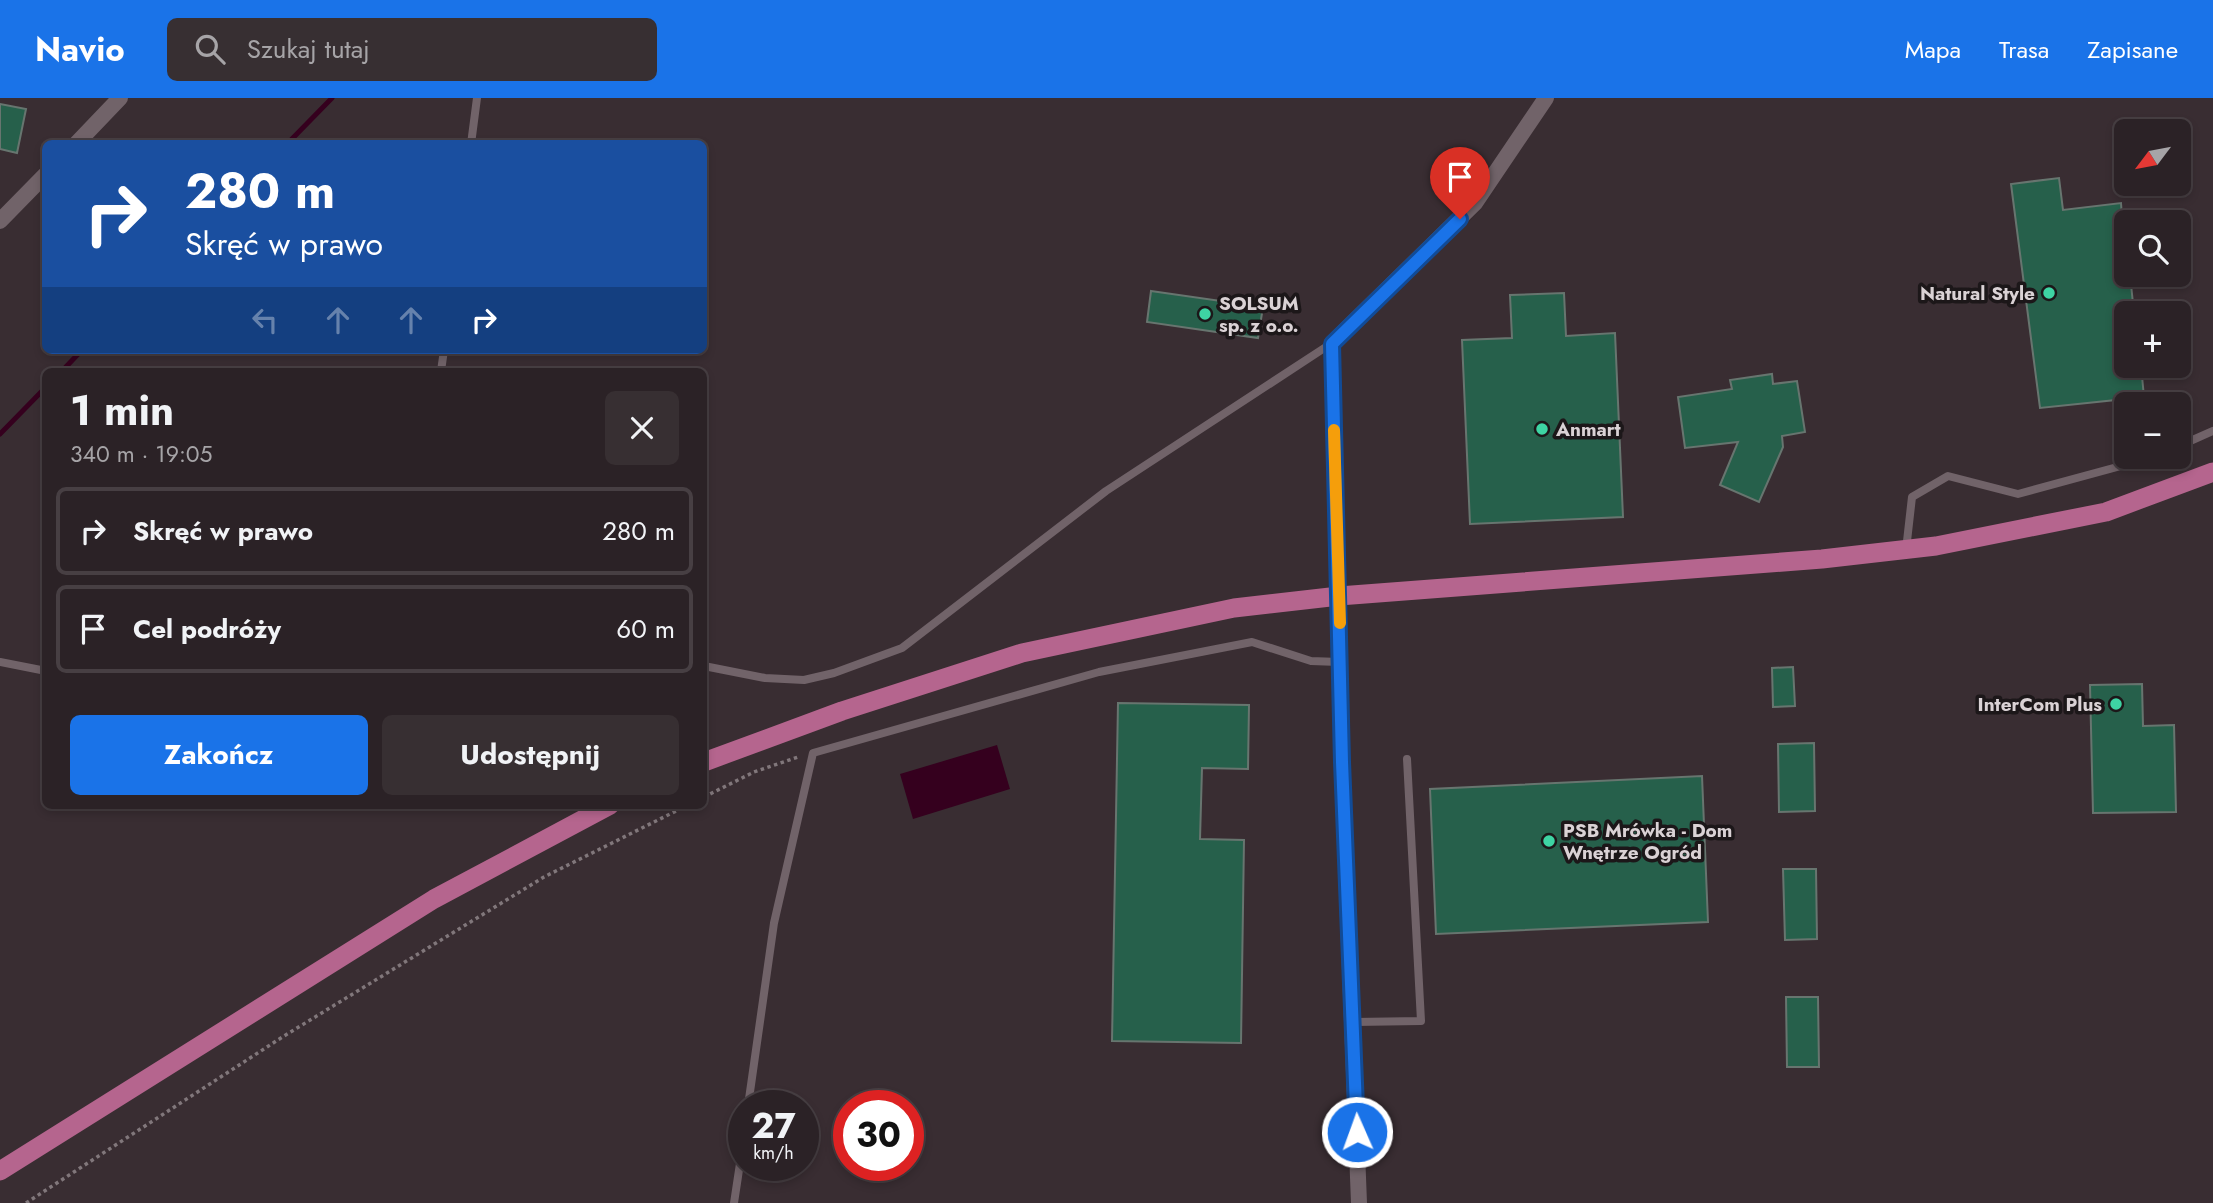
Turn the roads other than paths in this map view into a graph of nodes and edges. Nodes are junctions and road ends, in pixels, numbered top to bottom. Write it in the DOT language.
graph roads {
  1 [pos="120,98"];
  2 [pos="477,98"];
  3 [pos="1546,98"];
  4 [pos="80,140"];
  5 [pos="472,140"];
  6 [pos="42,178"];
  7 [pos="0,221"];
  8 [pos="1332,344"];
  9 [pos="2213,431"];
  10 [pos="2191,441"];
  11 [pos="2114,468"];
  12 [pos="2213,472"];
  13 [pos="1906,550"];
  14 [pos="1339,596"];
  15 [pos="0,662"];
  16 [pos="1342,662"];
  17 [pos="707,667"];
  18 [pos="42,670"];
  19 [pos="1407,759"];
  20 [pos="707,761"];
  21 [pos="603,809"];
  22 [pos="1354,1022"];
  23 [pos="750,1090"];
  24 [pos="0,1171"];
  25 [pos="737,1181"];
  26 [pos="734,1203"];
  27 [pos="1359,1203"];
  1 -- 4 [label="street"];
  2 -- 5 [label="lane"];
  3 -- 8 [label="street"];
  6 -- 7 [label="street"];
  8 -- 14 [label="street"];
  8 -- 17 [label="lane"];
  9 -- 10 [label="lane"];
  11 -- 13 [label="lane"];
  12 -- 13 [label="main road"];
  13 -- 14 [label="main road"];
  14 -- 16 [label="street"];
  14 -- 20 [label="main road"];
  15 -- 18 [label="lane"];
  16 -- 22 [label="street"];
  16 -- 23 [label="lane"];
  19 -- 22 [label="lane"];
  21 -- 24 [label="main road"];
  22 -- 27 [label="street"];
  25 -- 26 [label="lane"];
}
